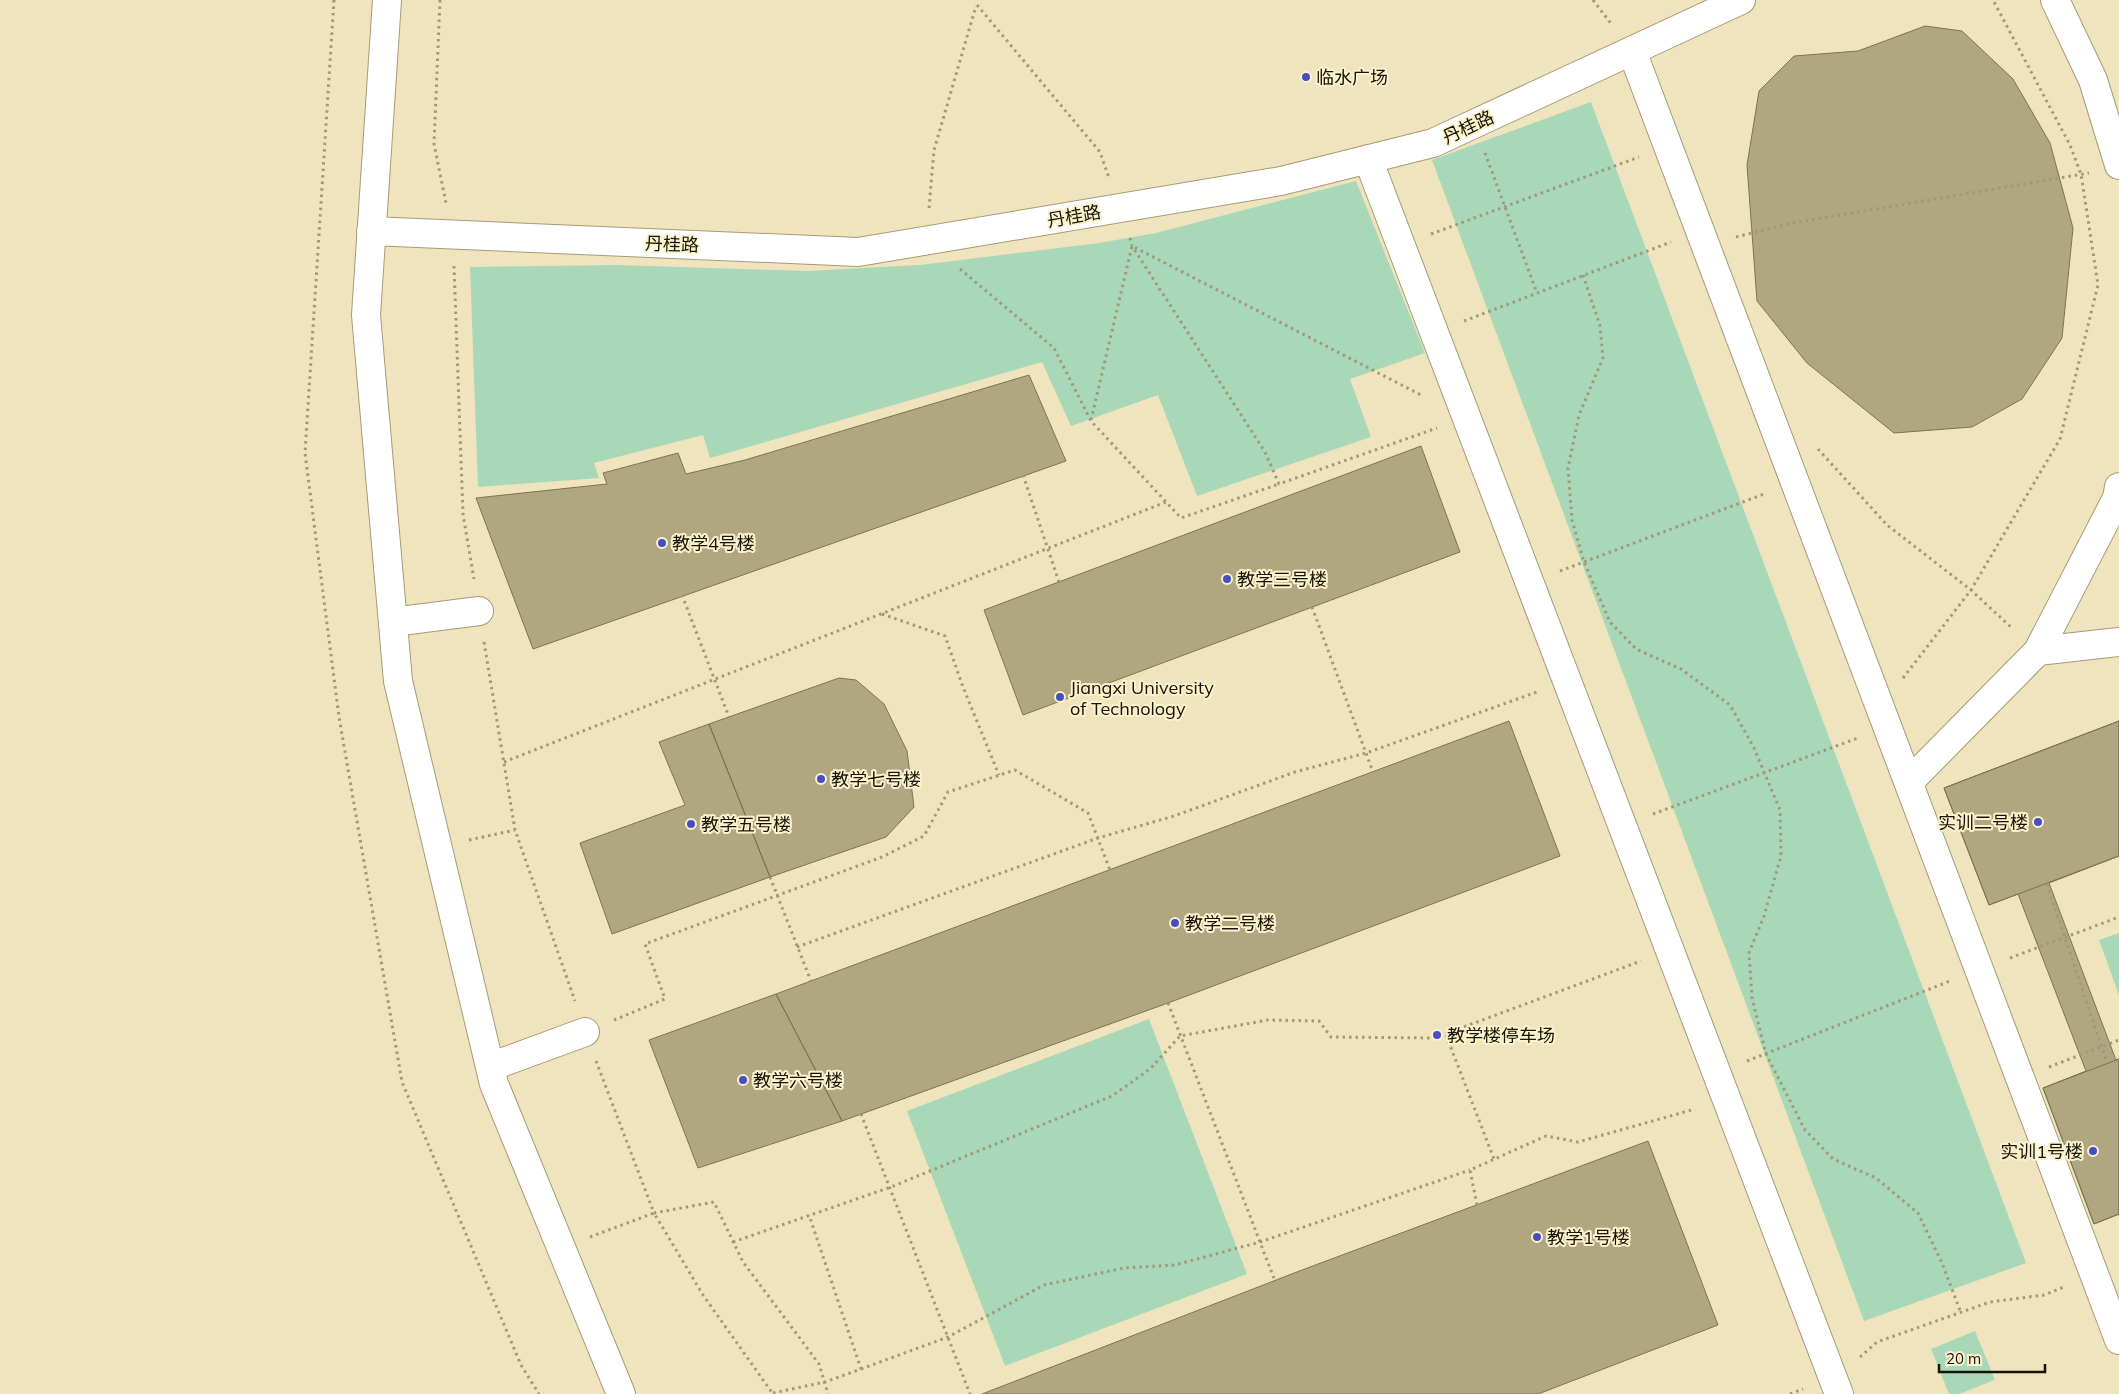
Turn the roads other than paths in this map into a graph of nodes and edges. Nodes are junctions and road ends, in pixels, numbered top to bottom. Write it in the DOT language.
graph roads {
  1 [pos="387,0"];
  2 [pos="1741,0"];
  3 [pos="2057,0"];
  4 [pos="1632,51"];
  5 [pos="1368,159"];
  6 [pos="2119,165"];
  7 [pos="371,231"];
  8 [pos="2119,487"];
  9 [pos="479,611"];
  10 [pos="393,622"];
  11 [pos="2119,642"];
  12 [pos="2038,651"];
  13 [pos="1909,782"];
  14 [pos="585,1032"];
  15 [pos="490,1067"];
  16 [pos="2119,1340"];
  17 [pos="1836,1386"];
  18 [pos="621,1394"];
  1 -- 7 [label="street"];
  2 -- 4 [label="street, 丹桂路"];
  3 -- 6 [label="street"];
  4 -- 5 [label="street, 丹桂路"];
  4 -- 13 [label="street"];
  5 -- 7 [label="street, 丹桂路"];
  5 -- 17 [label="street"];
  7 -- 10 [label="street"];
  8 -- 12 [label="street"];
  9 -- 10 [label="street"];
  10 -- 15 [label="street"];
  11 -- 12 [label="street"];
  12 -- 13 [label="street"];
  13 -- 16 [label="street"];
  14 -- 15 [label="street"];
  15 -- 18 [label="street"];
}
